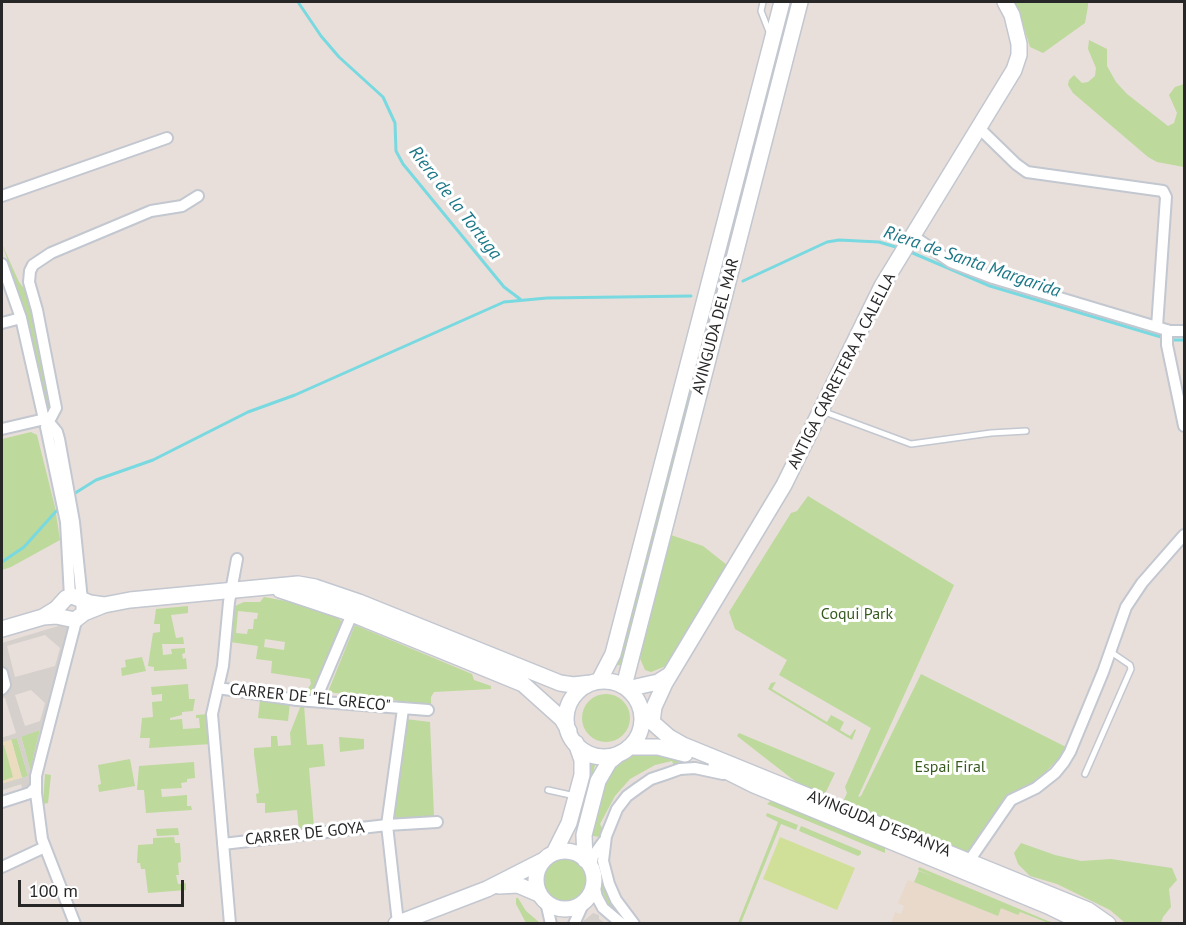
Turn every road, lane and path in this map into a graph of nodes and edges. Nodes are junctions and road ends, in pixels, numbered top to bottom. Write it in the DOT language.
graph roads {
  1 [pos="763,2"];
  2 [pos="782,2"];
  3 [pos="800,2"];
  4 [pos="1005,2"];
  5 [pos="769,51"];
  6 [pos="978,127"];
  7 [pos="167,138"];
  8 [pos="2,196"];
  9 [pos="198,196"];
  10 [pos="911,238"];
  11 [pos="2,264"];
  12 [pos="21,318"];
  13 [pos="2,323"];
  14 [pos="1162,328"];
  15 [pos="1185,332"];
  16 [pos="820,411"];
  17 [pos="46,423"];
  18 [pos="1185,426"];
  19 [pos="2,429"];
  20 [pos="1026,430"];
  21 [pos="66,504"];
  22 [pos="1185,535"];
  23 [pos="237,559"];
  24 [pos="265,587"];
  25 [pos="232,590"];
  26 [pos="75,607"];
  27 [pos="352,614"];
  28 [pos="2,629"];
  29 [pos="1111,652"];
  30 [pos="671,672"];
  31 [pos="2,673"];
  32 [pos="595,682"];
  33 [pos="218,688"];
  34 [pos="626,688"];
  35 [pos="2,689"];
  36 [pos="315,701"];
  37 [pos="403,709"];
  38 [pos="428,710"];
  39 [pos="647,716"];
  40 [pos="572,737"];
  41 [pos="626,749"];
  42 [pos="1085,774"];
  43 [pos="736,777"];
  44 [pos="36,787"];
  45 [pos="548,790"];
  46 [pos="577,797"];
  47 [pos="2,802"];
  48 [pos="437,822"];
  49 [pos="387,825"];
  50 [pos="604,841"];
  51 [pos="222,843"];
  52 [pos="45,847"];
  53 [pos="549,856"];
  54 [pos="969,861"];
  55 [pos="588,864"];
  56 [pos="2,867"];
  57 [pos="594,884"];
  58 [pos="487,889"];
  59 [pos="542,898"];
  60 [pos="584,903"];
  61 [pos="397,923"];
  62 [pos="75,924"];
  63 [pos="230,924"];
  64 [pos="551,924"];
  65 [pos="574,924"];
  66 [pos="622,924"];
  67 [pos="634,924"];
  68 [pos="1085,924"];
  69 [pos="1108,924"];
  1 -- 5 [label="lane"];
  2 -- 5 [label="main road, AVINGUDA DEL MAR"];
  3 -- 34 [label="main road, AVINGUDA DEL MAR"];
  4 -- 6 [label="main road, ANTIGA CARRETERA A CALELLA"];
  5 -- 32 [label="main road, AVINGUDA DEL MAR"];
  6 -- 10 [label="main road, ANTIGA CARRETERA A CALELLA"];
  6 -- 14 [label="street"];
  7 -- 8 [label="street"];
  9 -- 17 [label="street"];
  10 -- 14 [label="street"];
  10 -- 16 [label="main road, ANTIGA CARRETERA A CALELLA"];
  11 -- 12 [label="street"];
  12 -- 13 [label="street"];
  12 -- 17 [label="street"];
  14 -- 15 [label="street"];
  14 -- 18 [label="street"];
  16 -- 20 [label="lane"];
  16 -- 30 [label="main road, ANTIGA CARRETERA A CALELLA"];
  17 -- 19 [label="street"];
  17 -- 21 [label="street"];
  17 -- 21 [label="street"];
  21 -- 26 [label="street"];
  21 -- 26 [label="street"];
  22 -- 29 [label="street"];
  23 -- 25 [label="street"];
  24 -- 25 [label="main road"];
  24 -- 27 [label="main road"];
  24 -- 32 [label="main road"];
  25 -- 26 [label="main road"];
  25 -- 33 [label="street"];
  26 -- 28 [label="main road"];
  26 -- 44 [label="street"];
  27 -- 36 [label="street"];
  27 -- 40 [label="main road"];
  29 -- 42 [label="lane"];
  29 -- 54 [label="street"];
  30 -- 34 [label="main road"];
  30 -- 39 [label="main road, ANTIGA CARRETERA A CALELLA"];
  31 -- 35 [label="street"];
  32 -- 34 [label="main road"];
  32 -- 40 [label="main road"];
  33 -- 36 [label="street, CARRER DE \"EL GRECO\""];
  33 -- 51 [label="street"];
  34 -- 39 [label="main road"];
  36 -- 37 [label="street, CARRER DE \"EL GRECO\""];
  37 -- 38 [label="street, CARRER DE \"EL GRECO\""];
  37 -- 49 [label="street"];
  39 -- 41 [label="main road"];
  39 -- 54 [label="main road, AVINGUDA D'ESPANYA"];
  40 -- 41 [label="main road"];
  40 -- 46 [label="main road"];
  41 -- 43 [label="main road, AVINGUDA D'ESPANYA"];
  41 -- 55 [label="main road"];
  43 -- 50 [label="street, AVINGUDA D'ESPANYA"];
  43 -- 68 [label="main road, AVINGUDA D'ESPANYA"];
  44 -- 47 [label="street"];
  44 -- 52 [label="street"];
  45 -- 46 [label="lane"];
  46 -- 53 [label="main road"];
  48 -- 49 [label="street, CARRER DE GOYA"];
  49 -- 51 [label="street, CARRER DE GOYA"];
  49 -- 61 [label="street"];
  50 -- 55 [label="street, AVINGUDA D'ESPANYA"];
  50 -- 67 [label="street, AVINGUDA D'ESPANYA"];
  51 -- 63 [label="street"];
  52 -- 56 [label="street"];
  52 -- 62 [label="street"];
  53 -- 55 [label="main road"];
  53 -- 58 [label="main road"];
  53 -- 59 [label="main road"];
  54 -- 69 [label="main road, AVINGUDA D'ESPANYA"];
  55 -- 57 [label="main road"];
  57 -- 60 [label="main road"];
  57 -- 66 [label="street"];
  58 -- 59 [label="main road"];
  58 -- 61 [label="main road"];
  59 -- 60 [label="main road"];
  59 -- 64 [label="street"];
  60 -- 65 [label="street"];
}
